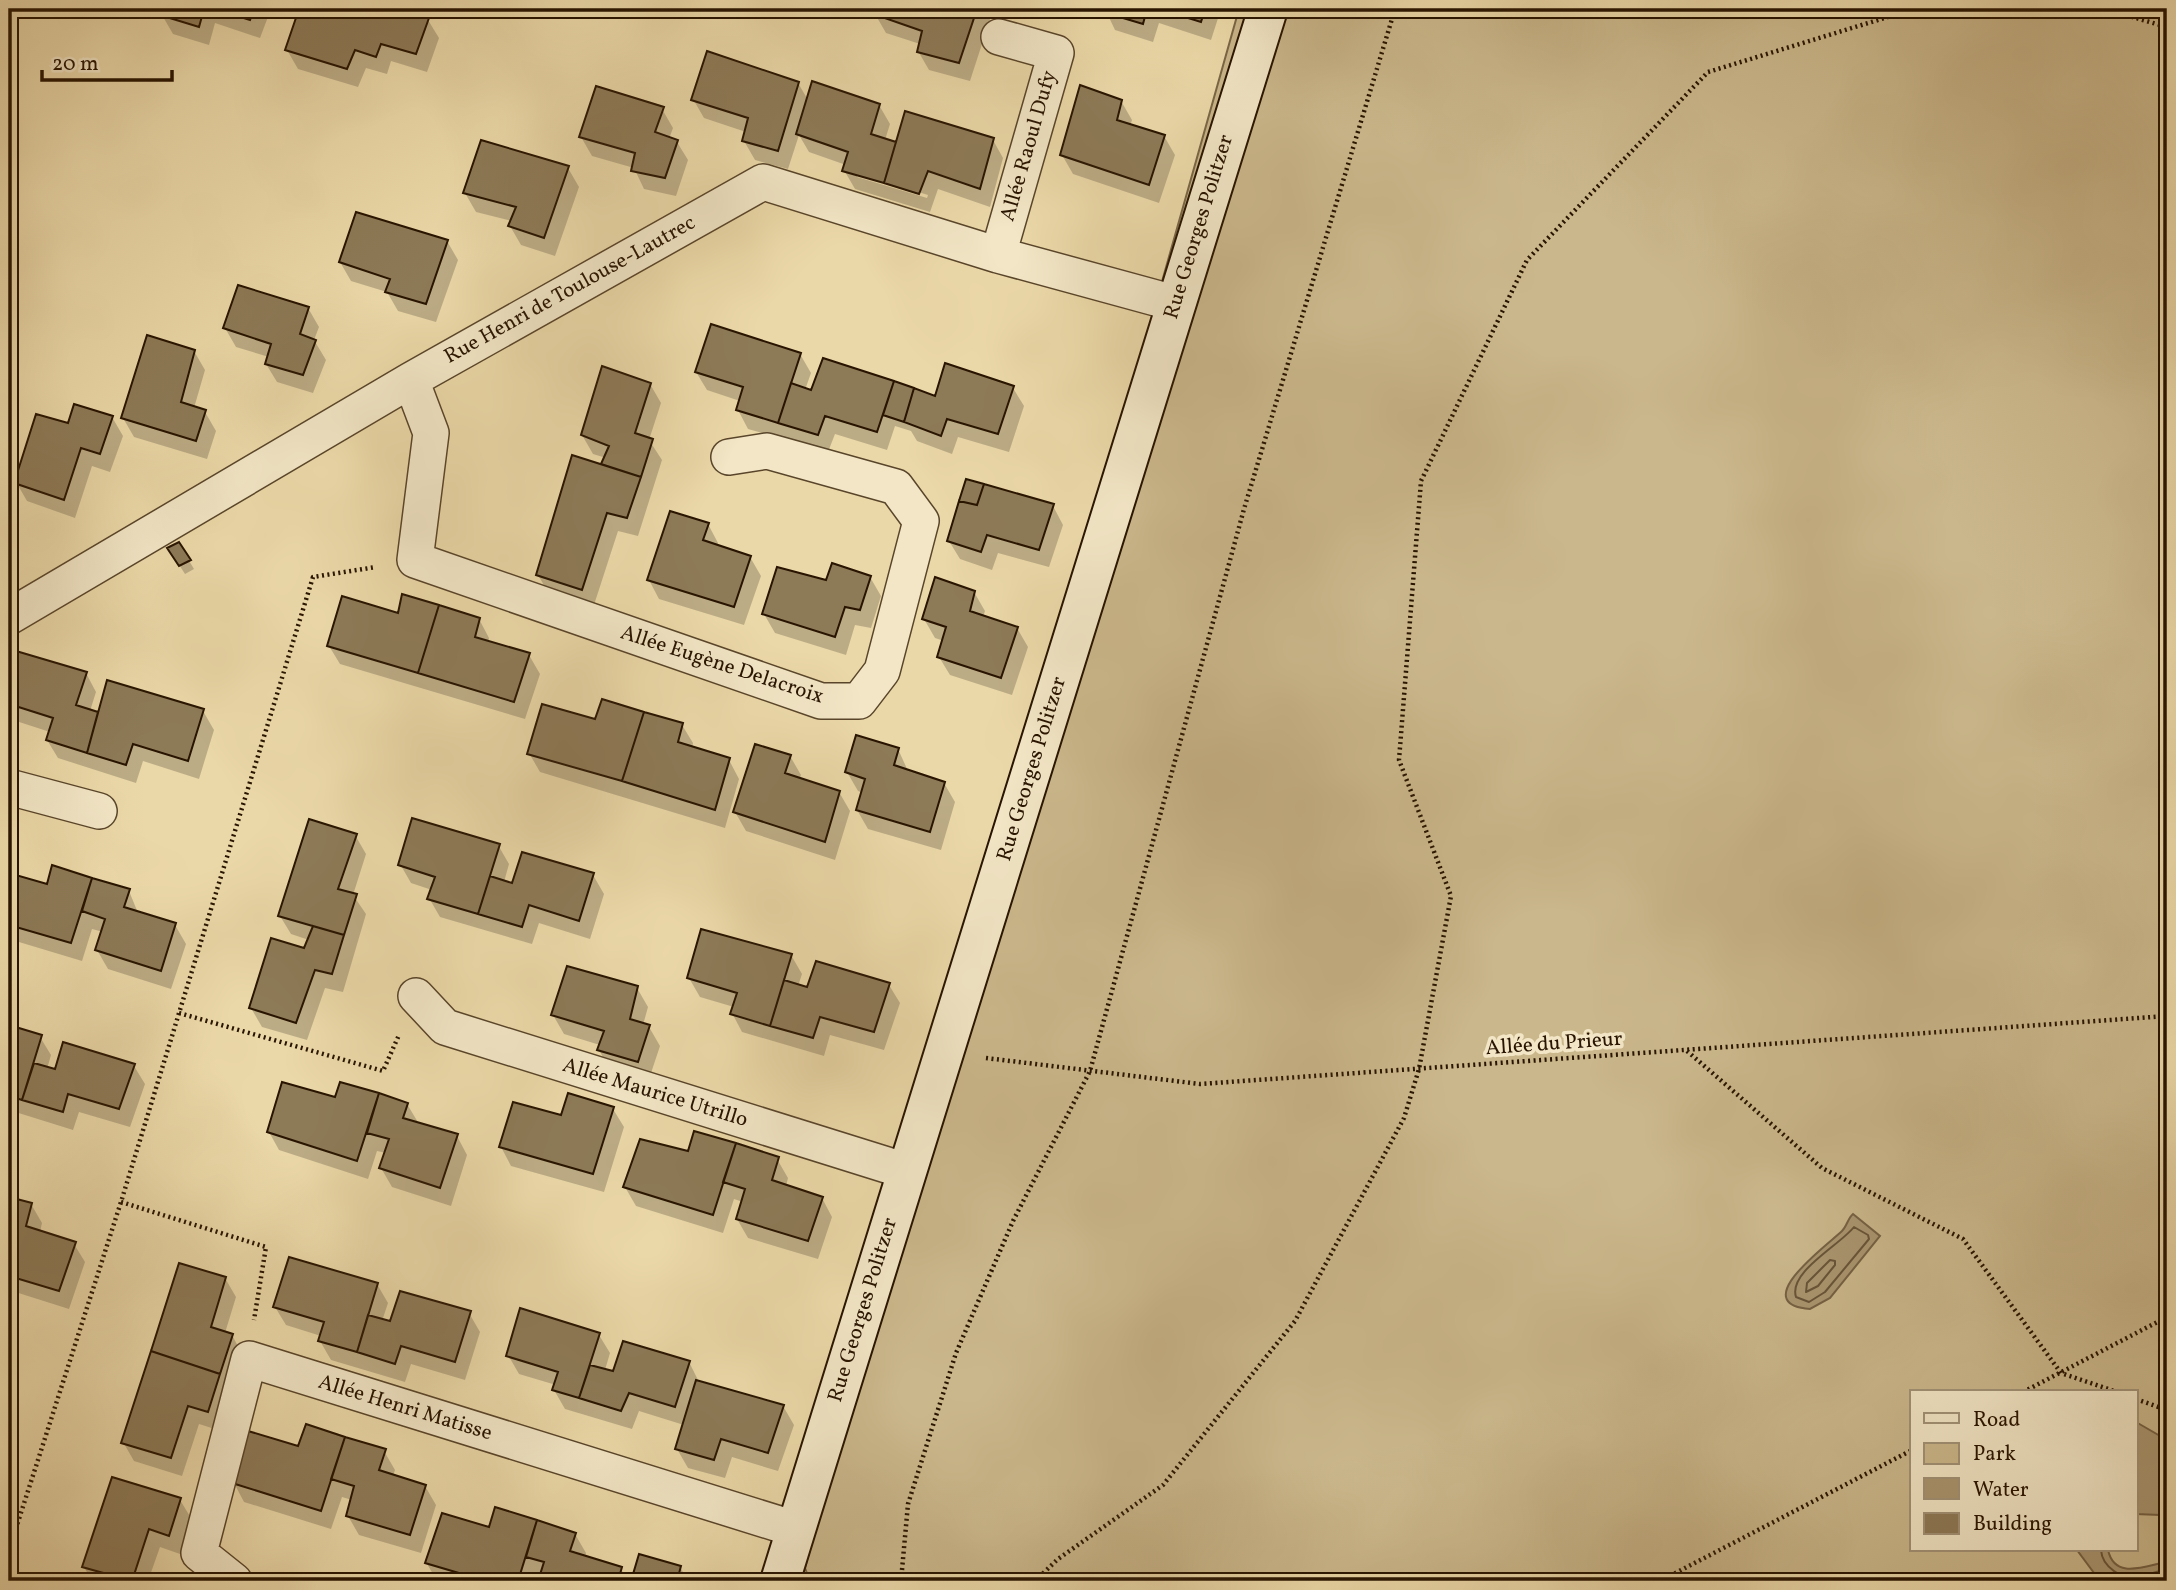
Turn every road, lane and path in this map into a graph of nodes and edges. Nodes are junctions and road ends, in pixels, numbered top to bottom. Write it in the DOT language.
graph roads {
  1 [pos="1268,9"];
  2 [pos="1395,9"];
  3 [pos="1914,9"];
  4 [pos="2105,9"];
  5 [pos="2148,9"];
  6 [pos="2167,15"];
  7 [pos="2167,27"];
  8 [pos="999,37"];
  9 [pos="998,255"];
  10 [pos="1174,303"];
  11 [pos="411,380"];
  12 [pos="729,457"];
  13 [pos="415,561"];
  14 [pos="9,617"];
  15 [pos="9,787"];
  16 [pos="99,811"];
  17 [pos="416,996"];
  18 [pos="179,1013"];
  19 [pos="2167,1016"];
  20 [pos="1687,1050"];
  21 [pos="944,1053"];
  22 [pos="1419,1069"];
  23 [pos="1090,1071"];
  24 [pos="906,1171"];
  25 [pos="121,1202"];
  26 [pos="2167,1317"];
  27 [pos="249,1359"];
  28 [pos="2061,1373"];
  29 [pos="2027,1390"];
  30 [pos="2111,1390"];
  31 [pos="2138,1400"];
  32 [pos="2167,1410"];
  33 [pos="1910,1451"];
  34 [pos="794,1529"];
  35 [pos="9,1550"];
  36 [pos="233,1581"];
  37 [pos="780,1581"];
  38 [pos="901,1581"];
  39 [pos="1035,1581"];
  40 [pos="1660,1581"];
  1 -- 10 [label="street, Rue Georges Politzer"];
  2 -- 23 [label="path"];
  3 -- 22 [label="path"];
  4 -- 7 [label="path"];
  5 -- 6 [label="path"];
  8 -- 9 [label="street, Allée Raoul Dufy"];
  9 -- 10 [label="street, Rue Henri de Toulouse-Lautrec"];
  9 -- 11 [label="street, Rue Henri de Toulouse-Lautrec"];
  10 -- 21 [label="street, Rue Georges Politzer"];
  11 -- 13 [label="street"];
  11 -- 14 [label="street, Rue Henri de Toulouse-Lautrec"];
  12 -- 13 [label="street, Allée Eugène Delacroix"];
  13 -- 18 [label="path"];
  15 -- 16 [label="street"];
  17 -- 18 [label="path"];
  17 -- 24 [label="street, Allée Maurice Utrillo"];
  18 -- 25 [label="path"];
  19 -- 20 [label="path, Allée du Prieur"];
  20 -- 22 [label="path, Allée du Prieur"];
  20 -- 28 [label="path"];
  21 -- 23 [label="path, Allée du Prieur"];
  21 -- 24 [label="street, Rue Georges Politzer"];
  22 -- 23 [label="path, Allée du Prieur"];
  22 -- 39 [label="path"];
  23 -- 38 [label="path"];
  24 -- 34 [label="street, Rue Georges Politzer"];
  25 -- 27 [label="path"];
  25 -- 35 [label="path"];
  26 -- 28 [label="path"];
  27 -- 34 [label="street, Allée Henri Matisse"];
  27 -- 36 [label="street"];
  28 -- 29 [label="path"];
  28 -- 30 [label="path"];
  31 -- 32 [label="path"];
  33 -- 40 [label="path"];
  34 -- 37 [label="street, Rue Georges Politzer"];
}
